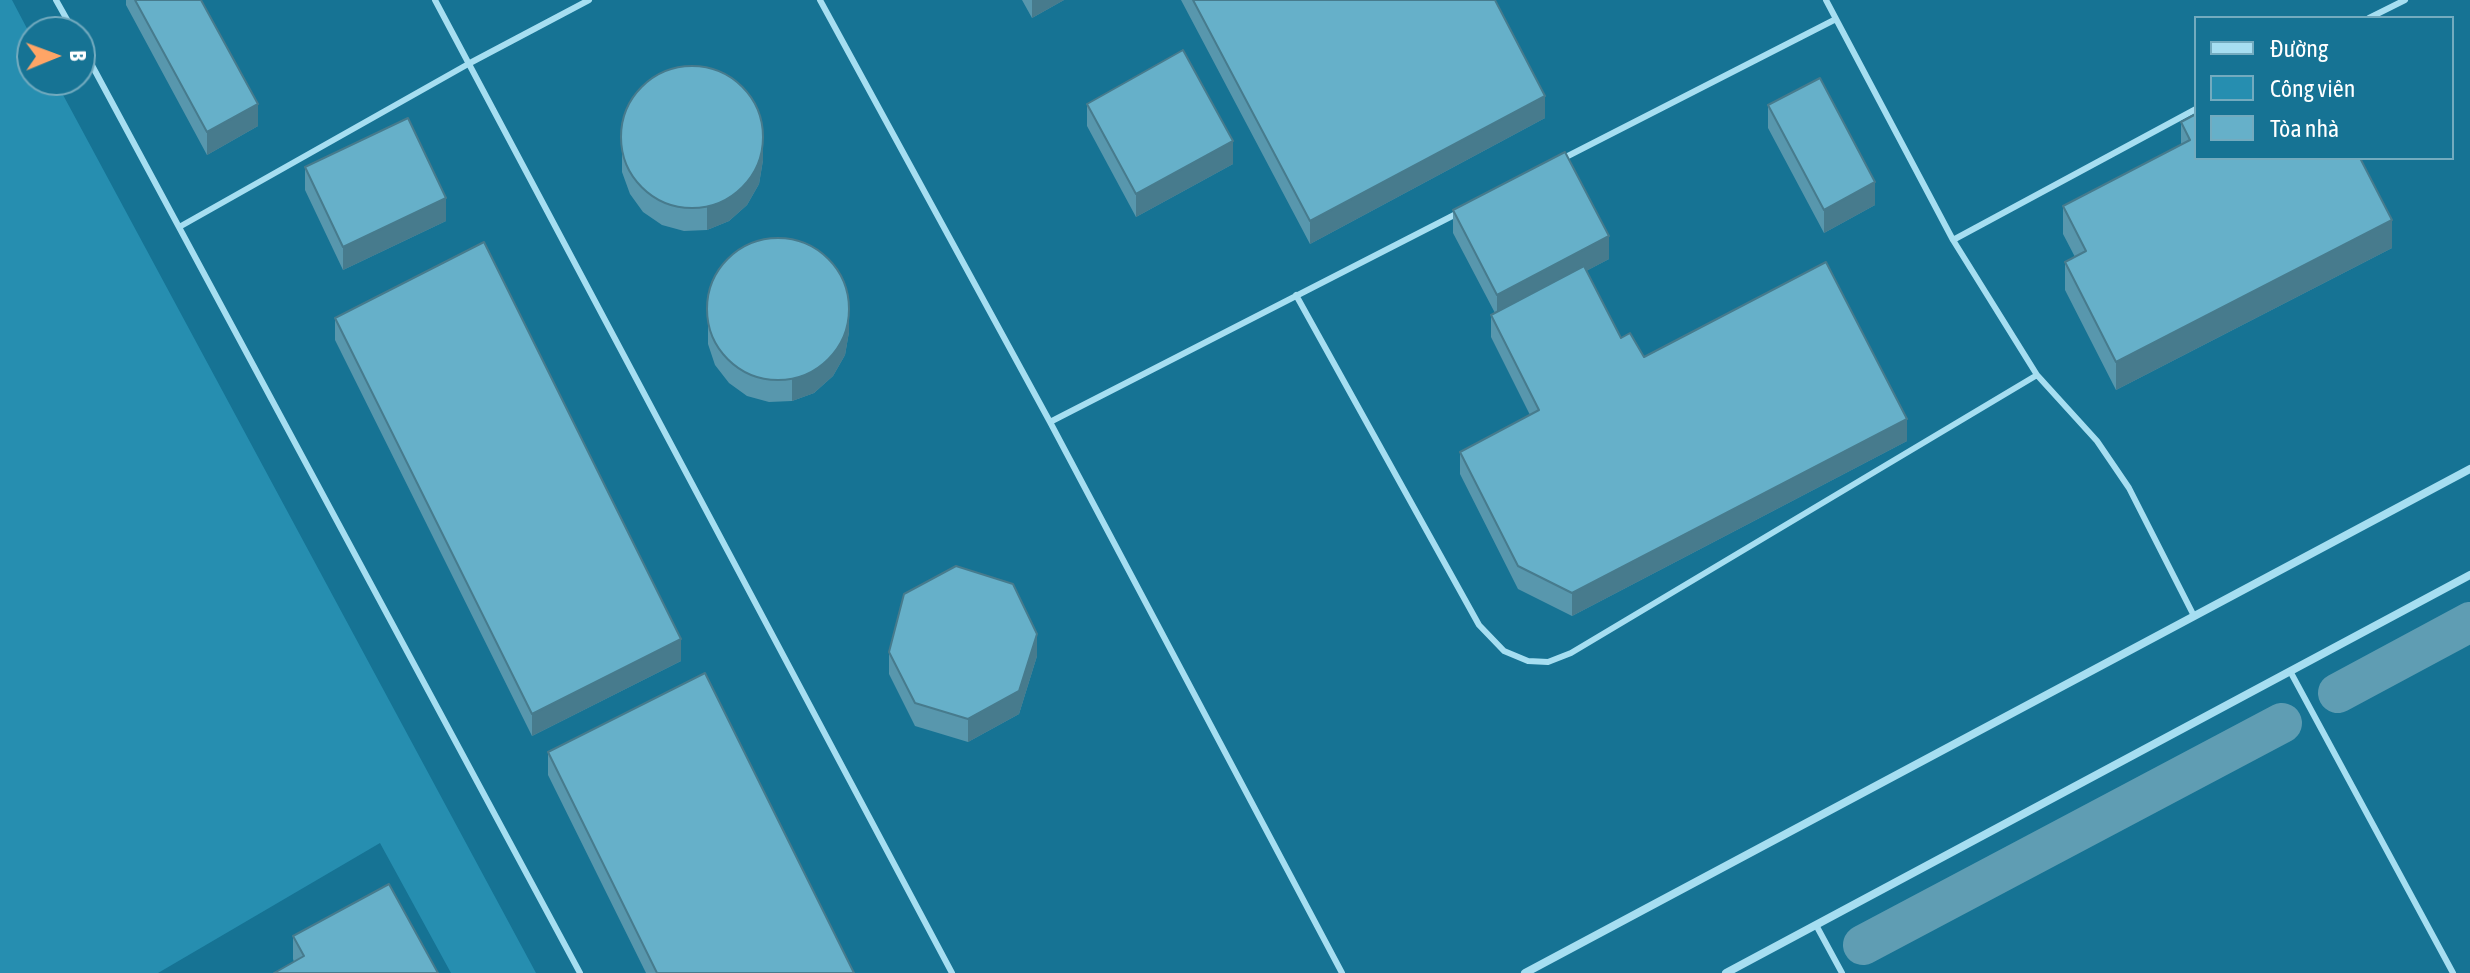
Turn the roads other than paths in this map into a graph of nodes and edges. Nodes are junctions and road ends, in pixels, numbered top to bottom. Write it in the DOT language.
graph roads {
  1 [pos="435,0"];
  2 [pos="589,0"];
  3 [pos="820,0"];
  4 [pos="1826,0"];
  5 [pos="2405,0"];
  6 [pos="2373,16"];
  7 [pos="1836,19"];
  8 [pos="470,63"];
  9 [pos="96,72"];
  10 [pos="2194,110"];
  11 [pos="1552,164"];
  12 [pos="1467,208"];
  13 [pos="181,226"];
  14 [pos="1953,240"];
  15 [pos="1296,295"];
  16 [pos="2037,375"];
  17 [pos="1050,422"];
  18 [pos="2470,469"];
  19 [pos="2470,575"];
  20 [pos="2194,616"];
  21 [pos="2290,671"];
  22 [pos="1816,925"];
  23 [pos="580,973"];
  24 [pos="952,973"];
  25 [pos="1342,973"];
  26 [pos="1525,973"];
  27 [pos="1726,973"];
  28 [pos="1842,973"];
  29 [pos="2453,973"];
  1 -- 8 [label="lane"];
  2 -- 8 [label="lane"];
  3 -- 17 [label="lane"];
  4 -- 7 [label="lane"];
  5 -- 6 [label="lane"];
  7 -- 11 [label="lane"];
  7 -- 14 [label="lane"];
  8 -- 13 [label="lane"];
  8 -- 24 [label="lane"];
  9 -- 13 [label="lane"];
  10 -- 14 [label="lane"];
  12 -- 15 [label="lane"];
  13 -- 23 [label="lane"];
  14 -- 16 [label="lane"];
  15 -- 16 [label="lane"];
  15 -- 17 [label="lane"];
  16 -- 20 [label="lane"];
  17 -- 25 [label="lane"];
  18 -- 20 [label="street"];
  19 -- 21 [label="street"];
  20 -- 26 [label="street"];
  21 -- 22 [label="street"];
  21 -- 29 [label="lane"];
  22 -- 27 [label="street"];
  22 -- 28 [label="lane"];
}
